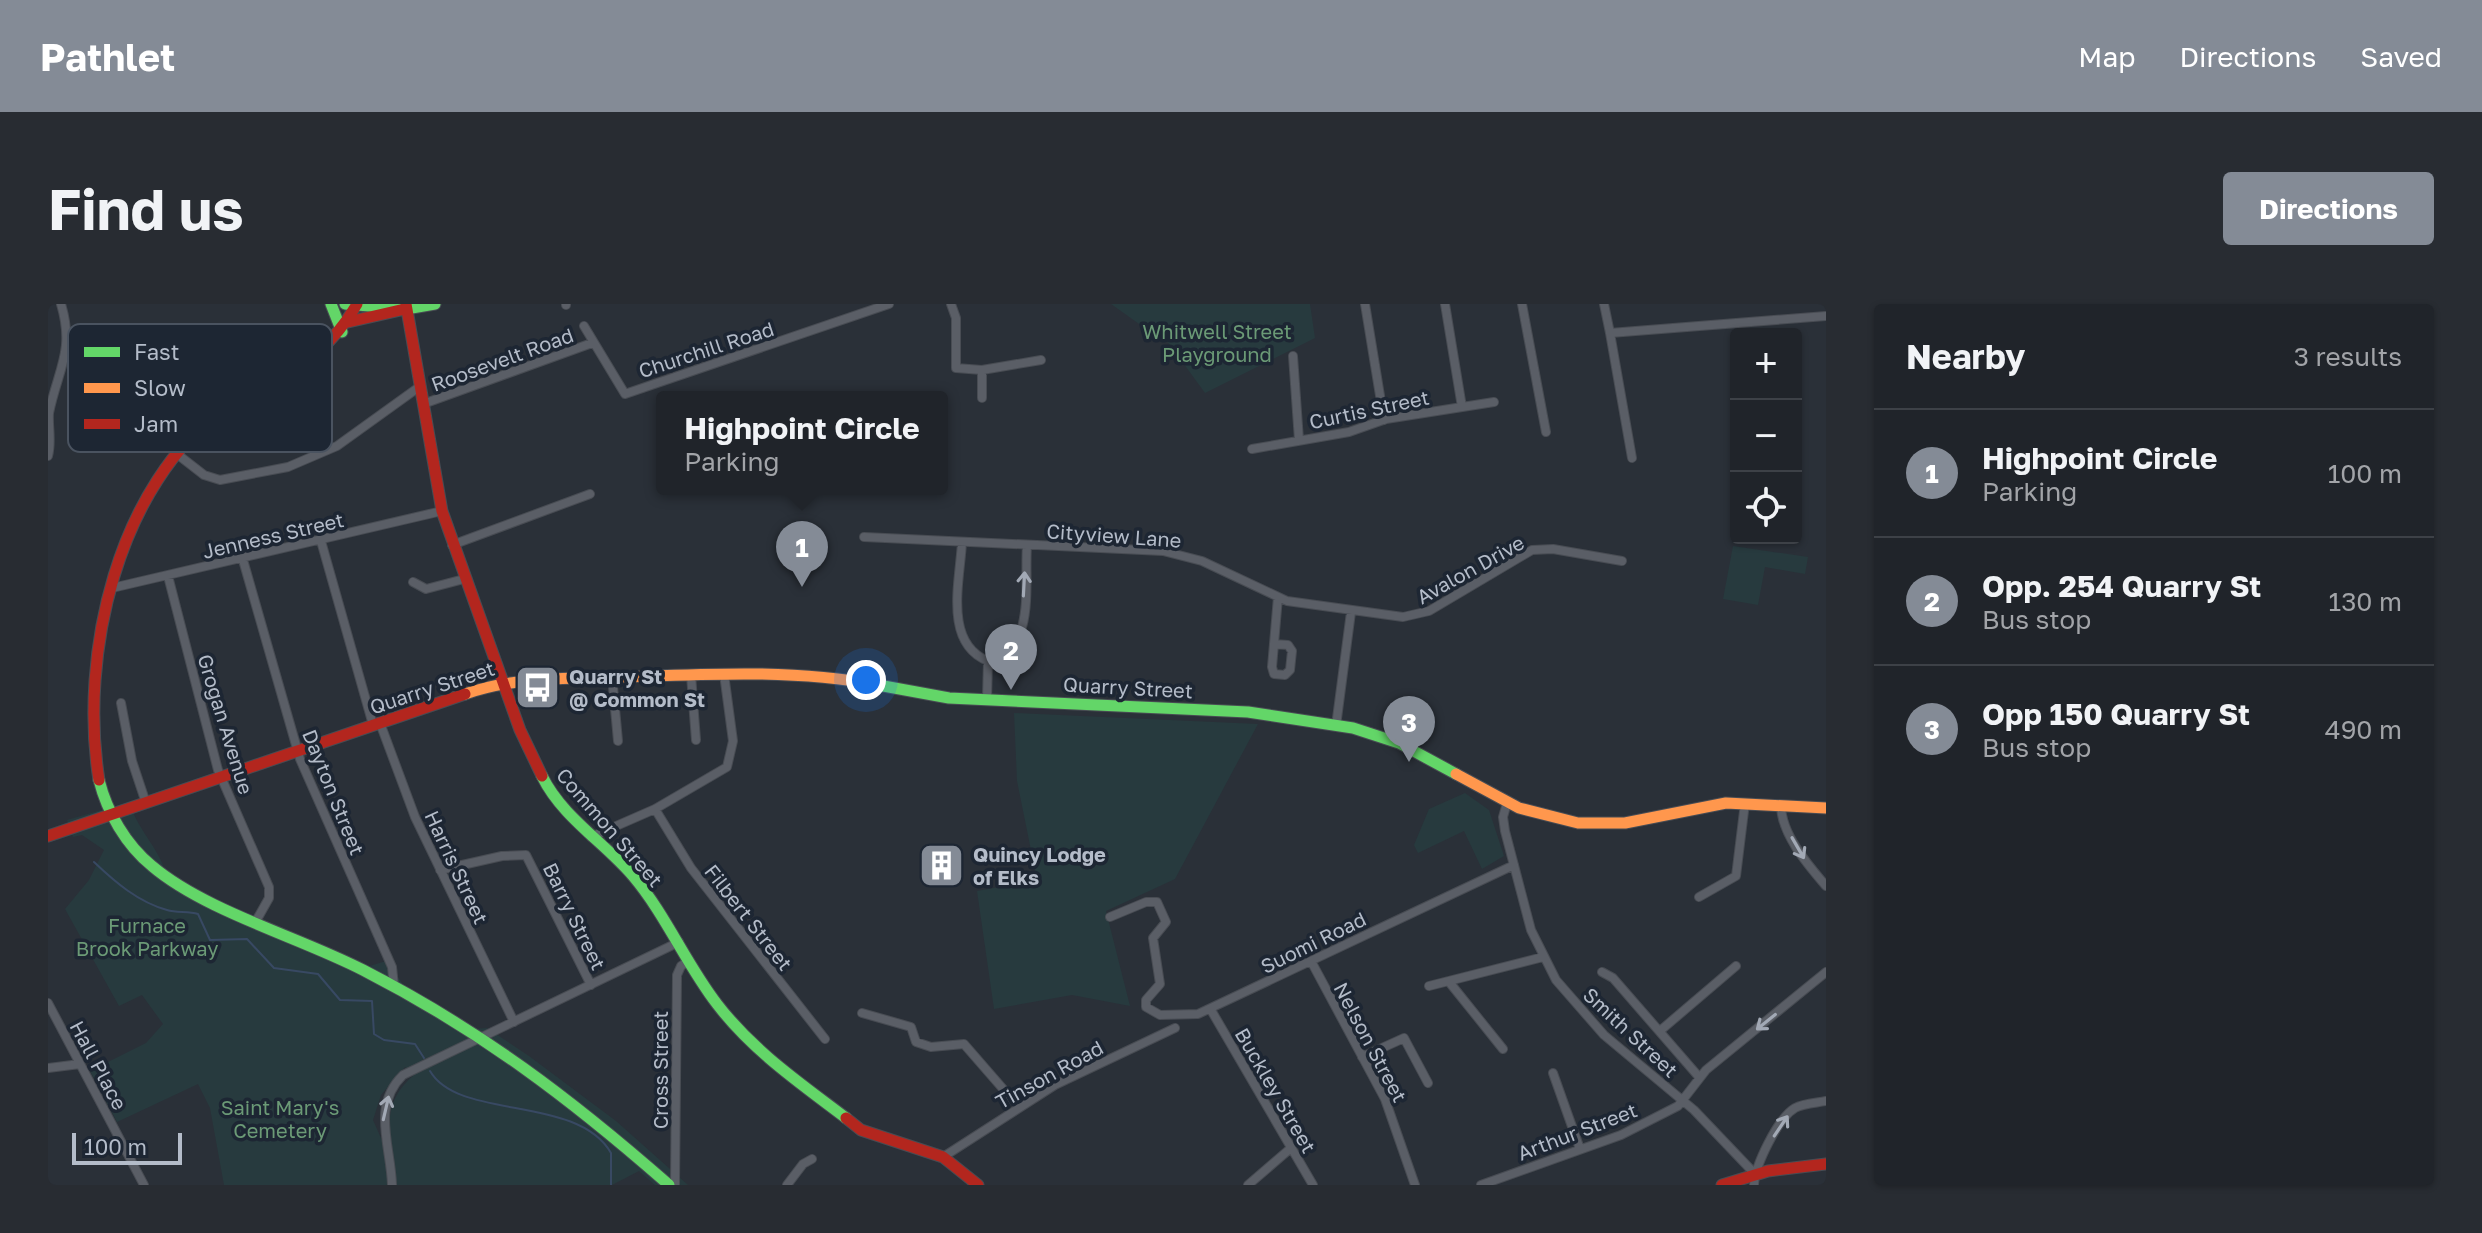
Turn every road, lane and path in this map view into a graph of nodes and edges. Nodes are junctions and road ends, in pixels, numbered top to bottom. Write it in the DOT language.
graph roads {
  1 [pos="61,304"];
  2 [pos="331,304"];
  3 [pos="435,304"];
  4 [pos="889,304"];
  5 [pos="951,304"];
  6 [pos="1365,304"];
  7 [pos="1445,304"];
  8 [pos="1522,304"];
  9 [pos="1604,304"];
  10 [pos="353,305"];
  11 [pos="406,307"];
  12 [pos="1826,316"];
  13 [pos="584,326"];
  14 [pos="345,327"];
  15 [pos="1610,333"];
  16 [pos="332,343"];
  17 [pos="592,343"];
  18 [pos="1293,356"];
  19 [pos="1041,360"];
  20 [pos="982,370"];
  21 [pos="419,387"];
  22 [pos="982,398"];
  23 [pos="1494,402"];
  24 [pos="423,404"];
  25 [pos="1462,407"];
  26 [pos="1384,420"];
  27 [pos="1546,432"];
  28 [pos="1299,440"];
  29 [pos="332,448"];
  30 [pos="1252,449"];
  31 [pos="323,452"];
  32 [pos="177,454"];
  33 [pos="48,456"];
  34 [pos="1632,458"];
  35 [pos="590,494"];
  36 [pos="442,511"];
  37 [pos="864,537"];
  38 [pos="321,541"];
  39 [pos="962,542"];
  40 [pos="452,545"];
  41 [pos="1027,545"];
  42 [pos="243,560"];
  43 [pos="1622,561"];
  44 [pos="168,576"];
  45 [pos="464,579"];
  46 [pos="413,582"];
  47 [pos="112,588"];
  48 [pos="1278,597"];
  49 [pos="1351,612"];
  50 [pos="1274,644"];
  51 [pos="988,661"];
  52 [pos="724,674"];
  53 [pos="691,675"];
  54 [pos="612,676"];
  55 [pos="502,681"];
  56 [pos="987,699"];
  57 [pos="121,703"];
  58 [pos="376,724"];
  59 [pos="1336,726"];
  60 [pos="696,740"];
  61 [pos="618,741"];
  62 [pos="297,751"];
  63 [pos="221,778"];
  64 [pos="146,803"];
  65 [pos="1507,803"];
  66 [pos="1745,803"];
  67 [pos="1781,805"];
  68 [pos="1826,808"];
  69 [pos="655,809"];
  70 [pos="110,815"];
  71 [pos="48,836"];
  72 [pos="591,837"];
  73 [pos="1514,865"];
  74 [pos="440,870"];
  75 [pos="1826,886"];
  76 [pos="1699,897"];
  77 [pos="1110,917"];
  78 [pos="256,921"];
  79 [pos="679,942"];
  80 [pos="1543,957"];
  81 [pos="689,961"];
  82 [pos="1311,961"];
  83 [pos="1736,966"];
  84 [pos="1602,972"];
  85 [pos="1826,972"];
  86 [pos="1450,983"];
  87 [pos="591,985"];
  88 [pos="394,986"];
  89 [pos="1429,986"];
  90 [pos="48,1003"];
  91 [pos="1211,1010"];
  92 [pos="862,1013"];
  93 [pos="514,1022"];
  94 [pos="1175,1028"];
  95 [pos="1661,1030"];
  96 [pos="481,1038"];
  97 [pos="825,1039"];
  98 [pos="1503,1049"];
  99 [pos="1362,1057"];
  100 [pos="80,1064"];
  101 [pos="48,1068"];
  102 [pos="1553,1073"];
  103 [pos="1699,1077"];
  104 [pos="1428,1083"];
  105 [pos="1826,1101"];
  106 [pos="1683,1102"];
  107 [pos="1018,1106"];
  108 [pos="1291,1148"];
  109 [pos="1580,1149"];
  110 [pos="943,1157"];
  111 [pos="812,1159"];
  112 [pos="1826,1164"];
  113 [pos="1755,1180"];
  114 [pos="144,1185"];
  115 [pos="392,1185"];
  116 [pos="672,1185"];
  117 [pos="787,1185"];
  118 [pos="978,1185"];
  119 [pos="1248,1185"];
  120 [pos="1313,1185"];
  121 [pos="1415,1185"];
  122 [pos="1481,1185"];
  123 [pos="1722,1185"];
  1 -- 33 [label="street"];
  2 -- 14 [label="main road"];
  3 -- 11 [label="main road"];
  4 -- 17 [label="street, Churchill Road"];
  5 -- 20 [label="street"];
  6 -- 26 [label="street"];
  7 -- 25 [label="street"];
  8 -- 27 [label="street"];
  9 -- 15 [label="street"];
  10 -- 11 [label="main road"];
  10 -- 14 [label="main road"];
  11 -- 14 [label="main road"];
  11 -- 21 [label="main road, Common Street"];
  12 -- 15 [label="street"];
  13 -- 17 [label="street"];
  14 -- 16 [label="main road"];
  15 -- 34 [label="street"];
  17 -- 24 [label="street, Roosevelt Road"];
  18 -- 28 [label="street"];
  19 -- 20 [label="street"];
  20 -- 22 [label="street"];
  21 -- 24 [label="main road, Common Street"];
  21 -- 29 [label="street"];
  23 -- 25 [label="street, Curtis Street"];
  24 -- 36 [label="main road, Common Street"];
  25 -- 26 [label="street, Curtis Street"];
  26 -- 28 [label="street, Curtis Street"];
  28 -- 30 [label="street, Curtis Street"];
  31 -- 32 [label="street"];
  32 -- 47 [label="main road"];
  35 -- 40 [label="street"];
  36 -- 38 [label="street, Jenness Street"];
  36 -- 40 [label="main road, Common Street"];
  37 -- 39 [label="street, Cityview Lane"];
  38 -- 42 [label="street, Jenness Street"];
  38 -- 58 [label="street, Harris Street"];
  39 -- 41 [label="street, Cityview Lane"];
  39 -- 51 [label="street"];
  40 -- 45 [label="main road, Common Street"];
  41 -- 48 [label="street, Cityview Lane"];
  51 -- 41 [label="street, one-way"];
  42 -- 44 [label="street, Jenness Street"];
  42 -- 62 [label="street, Dayton Street"];
  43 -- 49 [label="street, Avalon Drive"];
  44 -- 47 [label="street, Jenness Street"];
  44 -- 63 [label="street, Grogan Avenue"];
  45 -- 46 [label="street"];
  45 -- 55 [label="main road, Common Street"];
  47 -- 70 [label="main road"];
  48 -- 49 [label="street, Cityview Lane"];
  48 -- 50 [label="street"];
  49 -- 59 [label="street"];
  51 -- 56 [label="street"];
  52 -- 53 [label="main road, Quarry Street"];
  52 -- 56 [label="main road, Quarry Street"];
  52 -- 69 [label="street"];
  53 -- 54 [label="main road, Quarry Street"];
  53 -- 60 [label="street"];
  54 -- 55 [label="main road, Quarry Street"];
  54 -- 61 [label="street"];
  55 -- 58 [label="main road, Quarry Street"];
  55 -- 72 [label="main road, Common Street"];
  56 -- 59 [label="main road, Quarry Street"];
  57 -- 64 [label="street"];
  58 -- 62 [label="main road, Quarry Street"];
  58 -- 74 [label="street, Harris Street"];
  59 -- 65 [label="main road, Quarry Street"];
  62 -- 63 [label="main road, Quarry Street"];
  62 -- 88 [label="street, Dayton Street"];
  63 -- 64 [label="main road, Quarry Street"];
  63 -- 78 [label="street, Grogan Avenue"];
  64 -- 70 [label="main road, Quarry Street"];
  65 -- 66 [label="main road, Quarry Street"];
  65 -- 73 [label="street, Smith Street"];
  66 -- 67 [label="main road, Quarry Street"];
  66 -- 76 [label="street"];
  67 -- 68 [label="main road, Quarry Street"];
  67 -- 75 [label="street, one-way"];
  69 -- 72 [label="street"];
  69 -- 97 [label="street, Filbert Street"];
  70 -- 71 [label="main road, Quarry Street"];
  70 -- 78 [label="main road"];
  72 -- 79 [label="main road, Common Street"];
  73 -- 80 [label="street, Smith Street"];
  73 -- 82 [label="street, Suomi Road"];
  74 -- 87 [label="street, Barry Street"];
  74 -- 93 [label="street, Harris Street"];
  77 -- 91 [label="street, Suomi Road"];
  78 -- 88 [label="main road"];
  79 -- 81 [label="main road, Common Street"];
  79 -- 87 [label="street"];
  80 -- 86 [label="street"];
  80 -- 106 [label="street, Smith Street"];
  81 -- 110 [label="main road, Common Street"];
  81 -- 116 [label="street, Cross Street"];
  82 -- 91 [label="street, Suomi Road"];
  82 -- 99 [label="street, Nelson Street"];
  83 -- 95 [label="street"];
  84 -- 95 [label="street"];
  85 -- 103 [label="street, one-way"];
  86 -- 89 [label="street"];
  86 -- 98 [label="street"];
  87 -- 93 [label="street"];
  88 -- 96 [label="main road"];
  90 -- 100 [label="street, Hall Place"];
  91 -- 108 [label="street, Buckley Street"];
  92 -- 107 [label="street"];
  93 -- 96 [label="street"];
  94 -- 107 [label="street, Tinson Road"];
  95 -- 103 [label="street"];
  115 -- 96 [label="street, one-way"];
  96 -- 116 [label="main road"];
  99 -- 104 [label="street"];
  99 -- 121 [label="street, Nelson Street"];
  100 -- 101 [label="street"];
  100 -- 114 [label="street, Hall Place"];
  102 -- 109 [label="street"];
  103 -- 106 [label="street"];
  113 -- 105 [label="street, one-way"];
  106 -- 109 [label="street, Arthur Street"];
  106 -- 113 [label="street, Smith Street"];
  107 -- 110 [label="street, Tinson Road"];
  108 -- 119 [label="street"];
  108 -- 120 [label="street, Buckley Street"];
  109 -- 122 [label="street, Arthur Street"];
  110 -- 118 [label="main road, Common Street"];
  111 -- 117 [label="street"];
  112 -- 113 [label="main road"];
  113 -- 123 [label="main road"];
}
